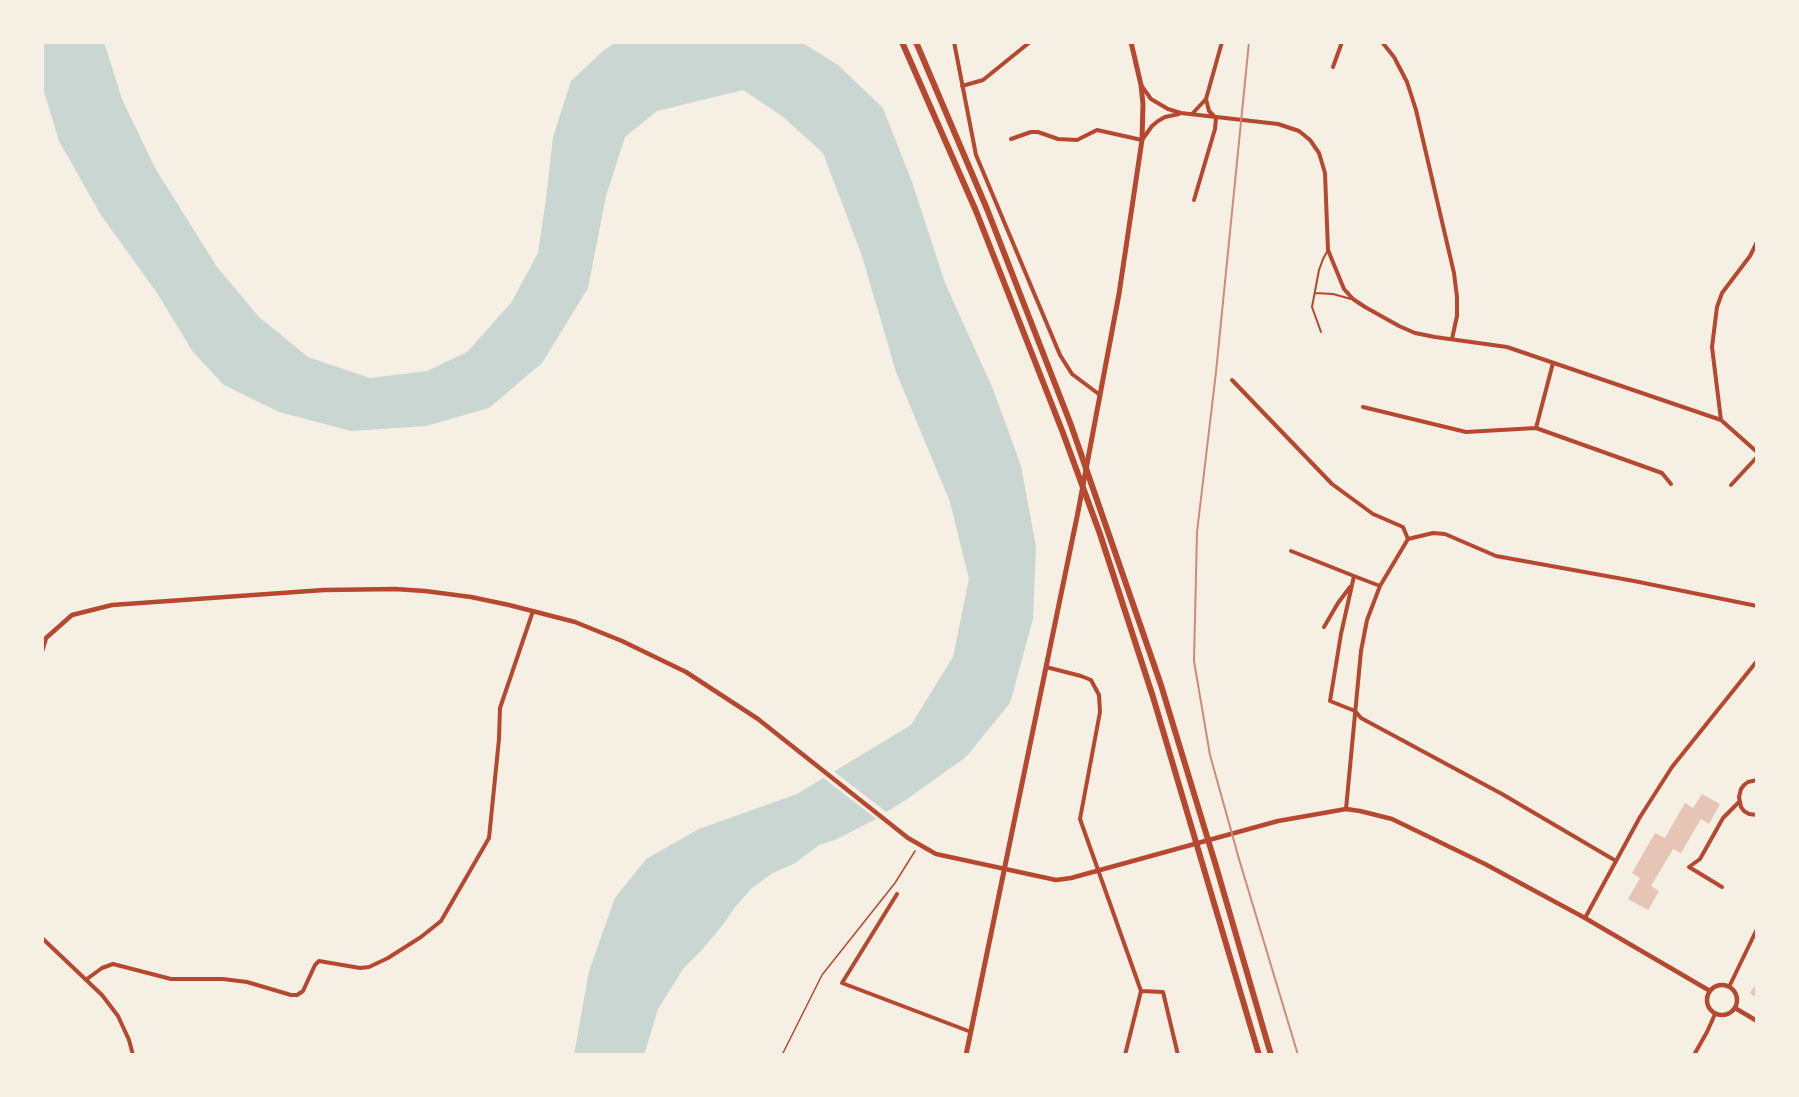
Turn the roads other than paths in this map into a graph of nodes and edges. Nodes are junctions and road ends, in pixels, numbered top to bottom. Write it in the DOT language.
graph roads {
  1 [pos="902,42"];
  2 [pos="916,42"];
  3 [pos="954,42"];
  4 [pos="1030,42"];
  5 [pos="1131,42"];
  6 [pos="1222,42"];
  7 [pos="1342,42"];
  8 [pos="1382,42"];
  9 [pos="1333,67"];
  10 [pos="1141,85"];
  11 [pos="962,86"];
  12 [pos="1206,99"];
  13 [pos="1181,113"];
  14 [pos="1192,114"];
  15 [pos="1216,118"];
  16 [pos="1011,138"];
  17 [pos="1142,140"];
  18 [pos="1194,200"];
  19 [pos="1757,242"];
  20 [pos="1328,250"];
  21 [pos="1315,293"];
  22 [pos="1353,299"];
  23 [pos="1321,333"];
  24 [pos="1452,339"];
  25 [pos="1553,363"];
  26 [pos="1232,380"];
  27 [pos="1101,395"];
  28 [pos="1363,407"];
  29 [pos="1721,420"];
  30 [pos="1536,428"];
  31 [pos="1757,452"];
  32 [pos="1757,457"];
  33 [pos="1671,484"];
  34 [pos="1731,485"];
  35 [pos="1408,539"];
  36 [pos="1291,551"];
  37 [pos="1354,576"];
  38 [pos="1352,584"];
  39 [pos="1380,586"];
  40 [pos="1757,606"];
  41 [pos="533,610"];
  42 [pos="1324,627"];
  43 [pos="42,651"];
  44 [pos="1757,661"];
  45 [pos="1045,667"];
  46 [pos="1355,711"];
  47 [pos="1757,780"];
  48 [pos="1739,802"];
  49 [pos="1346,809"];
  50 [pos="1757,815"];
  51 [pos="1616,861"];
  52 [pos="1004,870"];
  53 [pos="1098,870"];
  54 [pos="1722,887"];
  55 [pos="897,894"];
  56 [pos="1585,918"];
  57 [pos="1757,929"];
  58 [pos="42,938"];
  59 [pos="87,979"];
  60 [pos="1729,987"];
  61 [pos="1140,991"];
  62 [pos="1710,991"];
  63 [pos="1735,1008"];
  64 [pos="1715,1014"];
  65 [pos="1757,1021"];
  66 [pos="970,1032"];
  67 [pos="133,1055"];
  68 [pos="966,1055"];
  69 [pos="1125,1055"];
  70 [pos="1178,1055"];
  71 [pos="1259,1055"];
  72 [pos="1271,1055"];
  73 [pos="1694,1055"];
  1 -- 71 [label="highway"];
  2 -- 72 [label="highway"];
  3 -- 11 [label="street"];
  4 -- 11 [label="street"];
  5 -- 10 [label="main road"];
  6 -- 12 [label="street"];
  7 -- 9 [label="street"];
  8 -- 24 [label="street"];
  10 -- 13 [label="street"];
  10 -- 17 [label="main road"];
  11 -- 27 [label="street"];
  12 -- 14 [label="street"];
  12 -- 15 [label="street"];
  13 -- 14 [label="street"];
  13 -- 17 [label="street"];
  14 -- 15 [label="street"];
  15 -- 18 [label="street"];
  15 -- 20 [label="street"];
  16 -- 17 [label="street"];
  17 -- 27 [label="main road"];
  19 -- 29 [label="street"];
  20 -- 21 [label="lane"];
  20 -- 22 [label="street"];
  21 -- 22 [label="lane"];
  21 -- 23 [label="lane"];
  22 -- 24 [label="street"];
  24 -- 25 [label="street"];
  25 -- 29 [label="street"];
  25 -- 30 [label="street"];
  26 -- 35 [label="street"];
  27 -- 45 [label="main road"];
  28 -- 30 [label="street"];
  29 -- 31 [label="street"];
  30 -- 33 [label="street"];
  32 -- 34 [label="street"];
  35 -- 39 [label="street"];
  35 -- 40 [label="street"];
  36 -- 37 [label="street"];
  37 -- 38 [label="street"];
  37 -- 39 [label="street"];
  38 -- 42 [label="street"];
  38 -- 46 [label="street"];
  39 -- 46 [label="street"];
  41 -- 43 [label="street"];
  41 -- 52 [label="street"];
  41 -- 59 [label="street"];
  44 -- 51 [label="street"];
  45 -- 52 [label="main road"];
  45 -- 53 [label="street"];
  46 -- 49 [label="street"];
  46 -- 51 [label="street"];
  47 -- 48 [label="street"];
  48 -- 50 [label="street"];
  48 -- 54 [label="street"];
  49 -- 53 [label="street"];
  49 -- 56 [label="street"];
  51 -- 56 [label="street"];
  52 -- 53 [label="street"];
  52 -- 66 [label="main road"];
  53 -- 61 [label="street"];
  55 -- 66 [label="street"];
  56 -- 62 [label="street"];
  57 -- 60 [label="street"];
  58 -- 59 [label="street"];
  59 -- 67 [label="street"];
  60 -- 62 [label="street"];
  60 -- 63 [label="street"];
  61 -- 69 [label="street"];
  61 -- 70 [label="street"];
  62 -- 64 [label="street"];
  63 -- 64 [label="street"];
  63 -- 65 [label="street"];
  64 -- 73 [label="street"];
  66 -- 68 [label="main road"];
}
